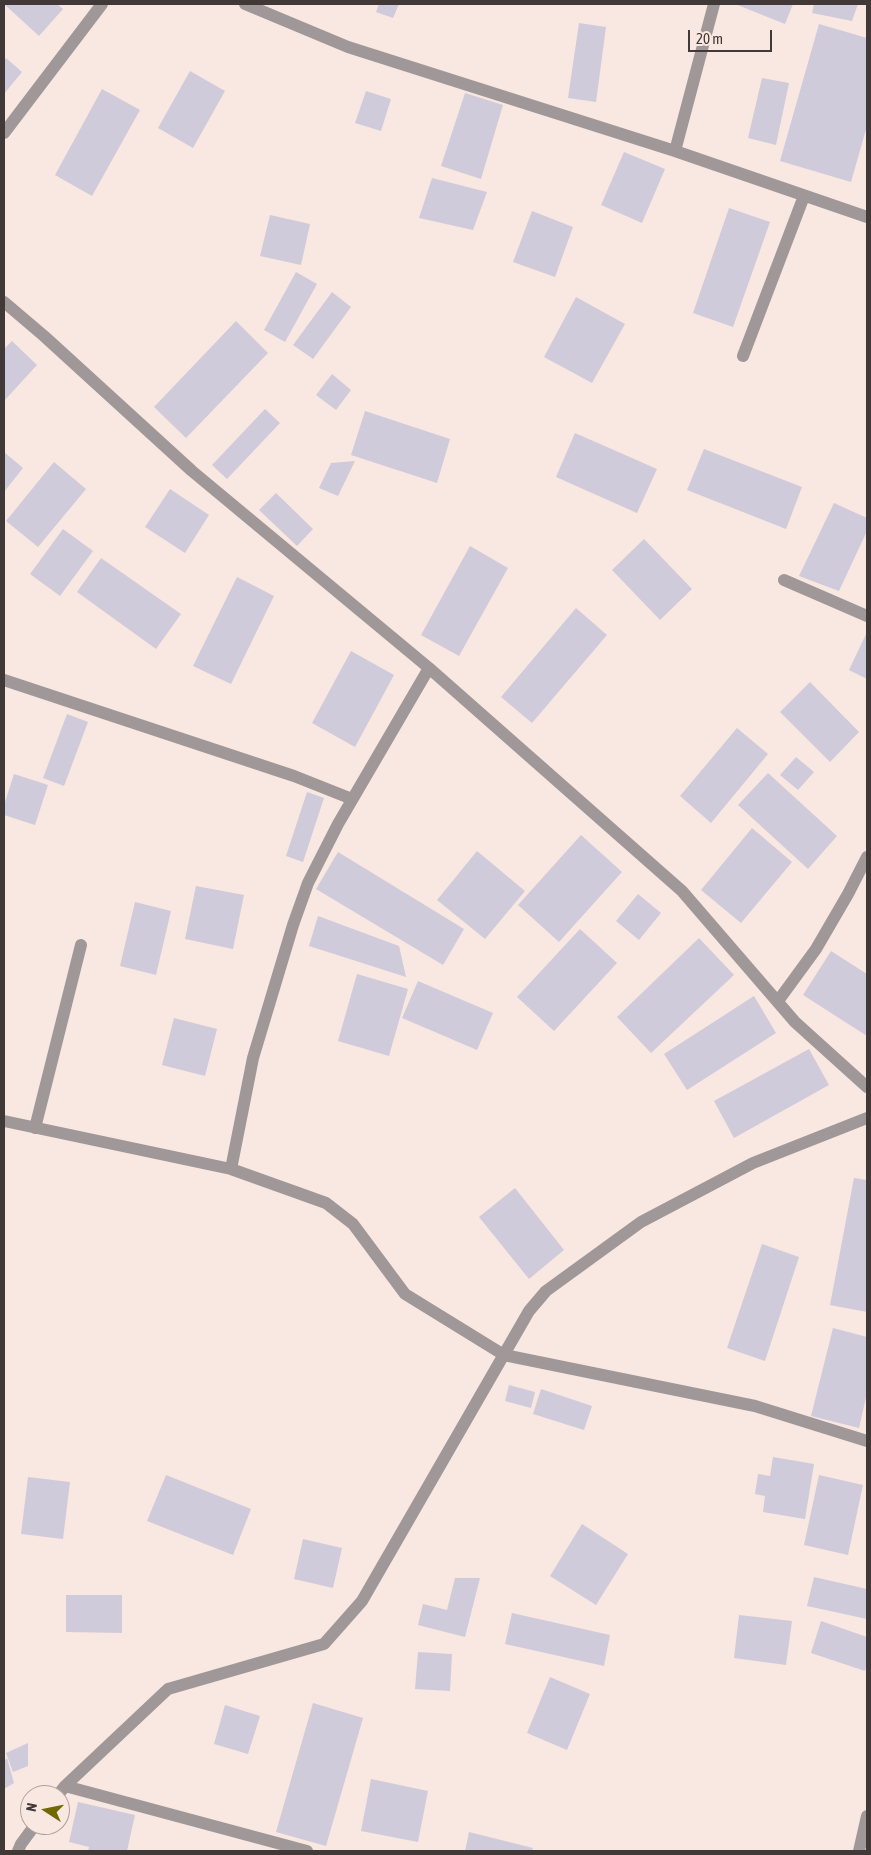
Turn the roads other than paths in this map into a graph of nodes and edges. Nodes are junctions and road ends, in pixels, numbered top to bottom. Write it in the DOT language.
graph roads {
  1 [pos="102,4"];
  2 [pos="245,4"];
  3 [pos="714,4"];
  4 [pos="4,133"];
  5 [pos="675,152"];
  6 [pos="804,196"];
  7 [pos="867,217"];
  8 [pos="4,302"];
  9 [pos="743,356"];
  10 [pos="784,580"];
  11 [pos="867,616"];
  12 [pos="429,668"];
  13 [pos="4,680"];
  14 [pos="352,799"];
  15 [pos="867,857"];
  16 [pos="81,946"];
  17 [pos="778,1001"];
  18 [pos="867,1087"];
  19 [pos="867,1118"];
  20 [pos="4,1121"];
  21 [pos="35,1128"];
  22 [pos="231,1169"];
  23 [pos="504,1356"];
  24 [pos="867,1441"];
  25 [pos="68,1785"];
  26 [pos="70,1793"];
  27 [pos="867,1816"];
  28 [pos="28,1835"];
  29 [pos="18,1851"];
  30 [pos="307,1851"];
  31 [pos="859,1851"];
  1 -- 4 [label="street"];
  2 -- 5 [label="street"];
  3 -- 5 [label="street"];
  5 -- 6 [label="street"];
  6 -- 7 [label="street"];
  6 -- 9 [label="street"];
  8 -- 12 [label="street"];
  10 -- 11 [label="street"];
  12 -- 14 [label="street"];
  12 -- 17 [label="street"];
  13 -- 14 [label="street"];
  14 -- 22 [label="street"];
  15 -- 17 [label="street"];
  16 -- 21 [label="street"];
  17 -- 18 [label="street"];
  19 -- 23 [label="street"];
  20 -- 21 [label="street"];
  21 -- 22 [label="street"];
  22 -- 23 [label="street"];
  23 -- 24 [label="street"];
  23 -- 25 [label="street"];
  26 -- 30 [label="street"];
  27 -- 31 [label="street"];
  28 -- 29 [label="street"];
}
